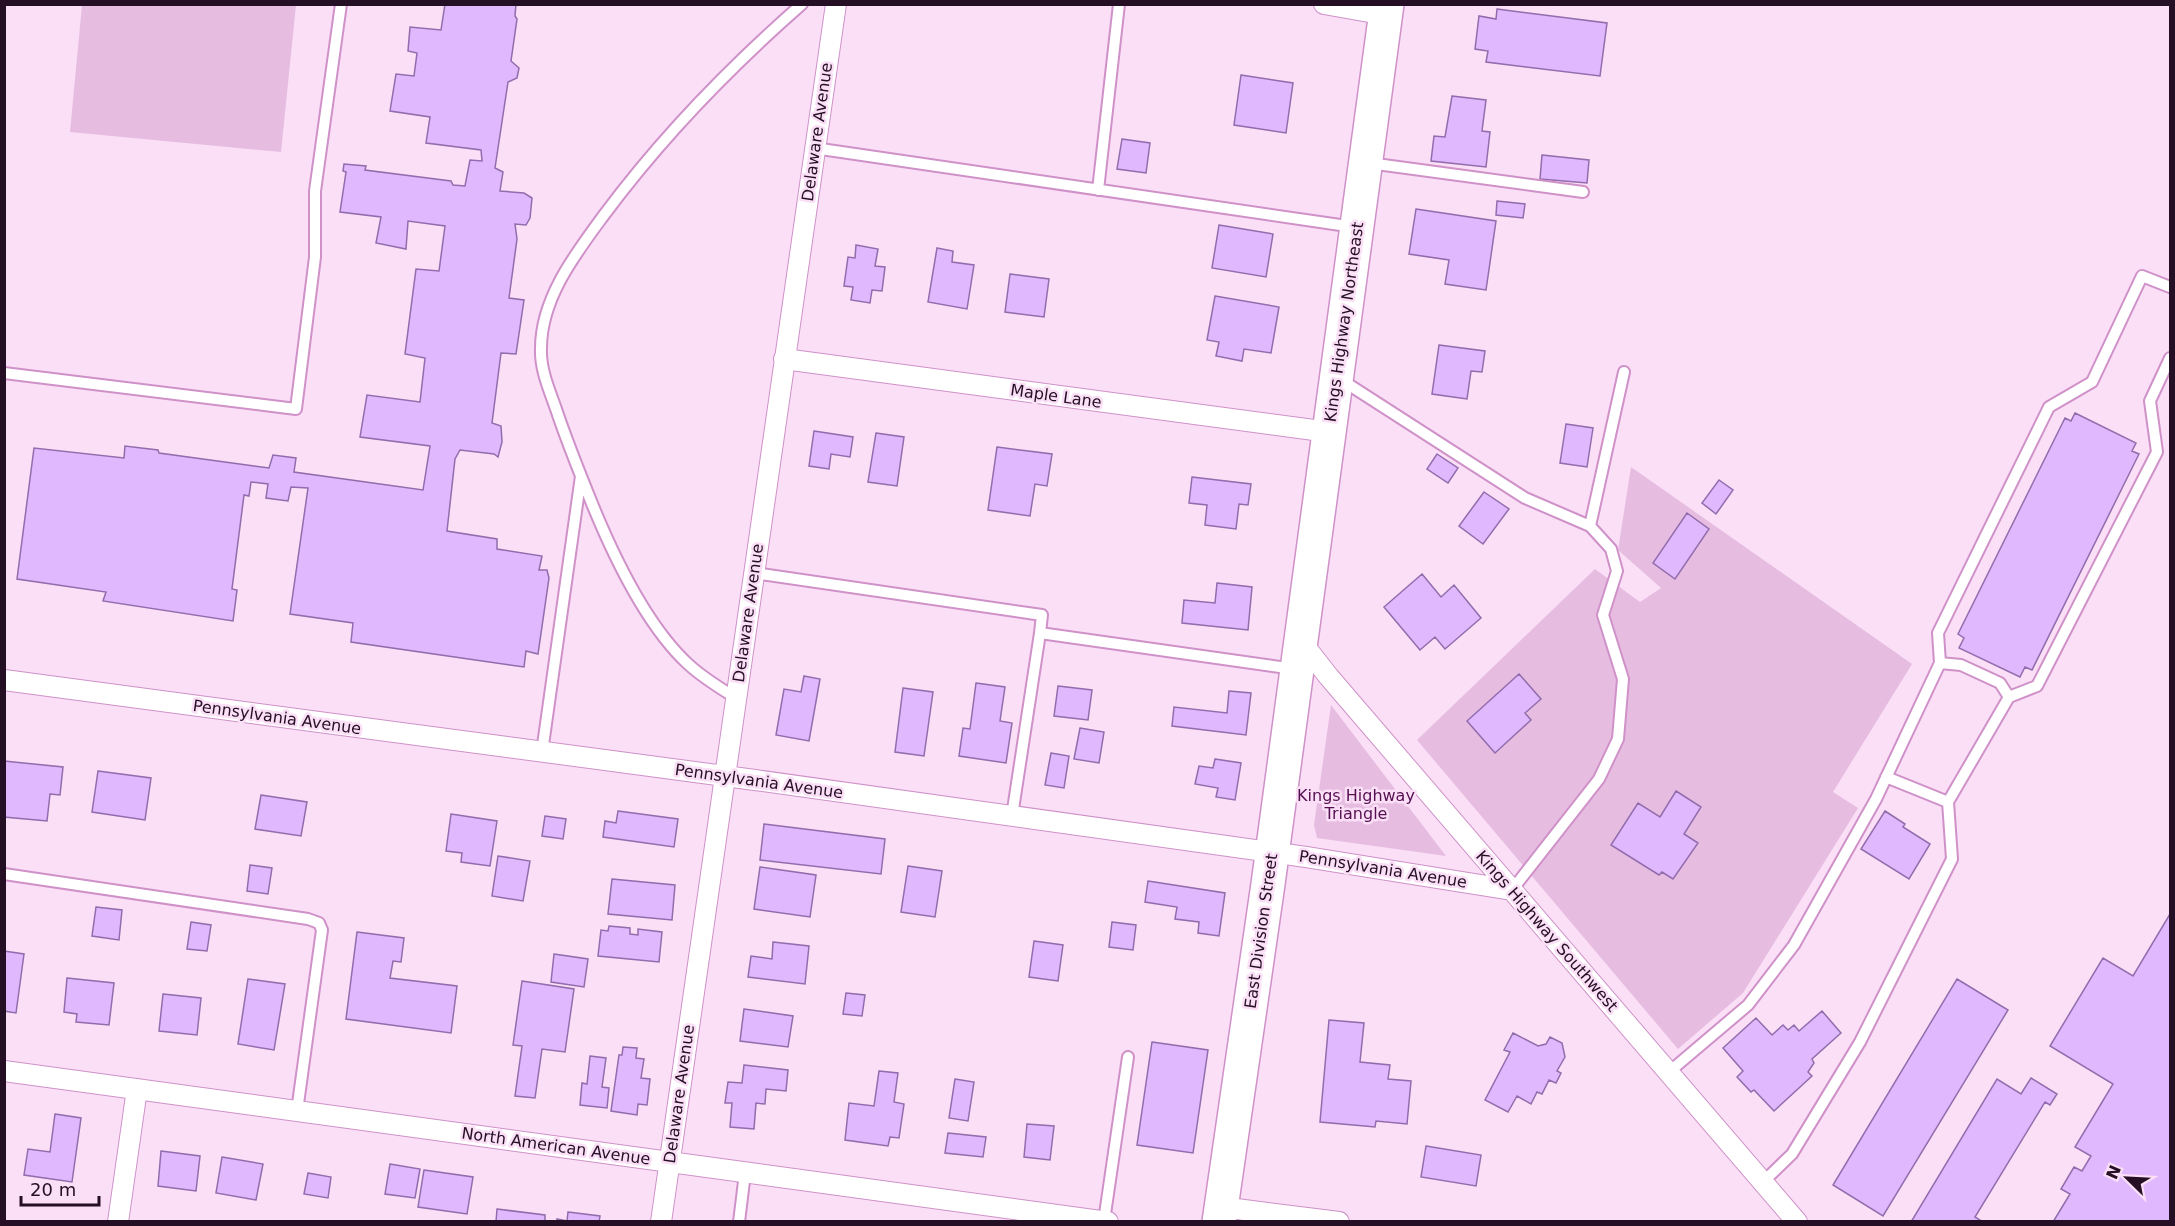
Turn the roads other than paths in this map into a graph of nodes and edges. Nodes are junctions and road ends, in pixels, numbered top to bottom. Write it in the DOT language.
graph roads {
  1 [pos="340,4"];
  2 [pos="802,4"];
  3 [pos="836,4"];
  4 [pos="1119,4"];
  5 [pos="1324,4"];
  6 [pos="1387,10"];
  7 [pos="814,148"];
  8 [pos="1366,162"];
  9 [pos="1098,190"];
  10 [pos="1583,192"];
  11 [pos="1356,228"];
  12 [pos="2170,287"];
  13 [pos="2170,358"];
  14 [pos="784,359"];
  15 [pos="1624,372"];
  16 [pos="4,373"];
  17 [pos="1336,376"];
  18 [pos="1329,432"];
  19 [pos="581,476"];
  20 [pos="1590,526"];
  21 [pos="754,573"];
  22 [pos="1040,633"];
  23 [pos="1298,655"];
  24 [pos="1940,663"];
  25 [pos="4,680"];
  26 [pos="2009,697"];
  27 [pos="736,698"];
  28 [pos="542,752"];
  29 [pos="725,776"];
  30 [pos="1886,777"];
  31 [pos="1948,802"];
  32 [pos="1012,816"];
  33 [pos="1272,852"];
  34 [pos="4,874"];
  35 [pos="1512,890"];
  36 [pos="1128,1057"];
  37 [pos="4,1071"];
  38 [pos="1669,1072"];
  39 [pos="137,1089"];
  40 [pos="297,1111"];
  41 [pos="669,1162"];
  42 [pos="745,1173"];
  43 [pos="1763,1182"];
  44 [pos="1220,1214"];
  45 [pos="118,1221"];
  46 [pos="661,1221"];
  47 [pos="739,1221"];
  48 [pos="1100,1221"];
  49 [pos="1339,1221"];
  50 [pos="1797,1221"];
  1 -- 16 [label="lane"];
  2 -- 19 [label="lane"];
  3 -- 7 [label="street, Delaware Avenue"];
  4 -- 9 [label="lane"];
  5 -- 6 [label="street"];
  6 -- 8 [label="highway, Kings Highway Northeast"];
  7 -- 9 [label="lane"];
  7 -- 14 [label="street, Delaware Avenue"];
  8 -- 10 [label="lane"];
  8 -- 11 [label="highway, Kings Highway Northeast"];
  9 -- 11 [label="lane"];
  11 -- 17 [label="highway, Kings Highway Northeast"];
  12 -- 24 [label="lane"];
  13 -- 26 [label="lane"];
  14 -- 18 [label="street, Maple Lane"];
  14 -- 21 [label="street, Delaware Avenue"];
  15 -- 20 [label="lane"];
  17 -- 18 [label="highway, Kings Highway Northeast"];
  17 -- 20 [label="lane"];
  18 -- 23 [label="highway, Kings Highway Northeast"];
  19 -- 27 [label="lane"];
  19 -- 28 [label="lane"];
  20 -- 35 [label="lane"];
  21 -- 22 [label="lane"];
  21 -- 27 [label="street, Delaware Avenue"];
  22 -- 23 [label="lane"];
  22 -- 32 [label="lane"];
  23 -- 33 [label="highway, East Division Street"];
  23 -- 35 [label="street, Kings Highway Southwest"];
  24 -- 26 [label="lane"];
  24 -- 30 [label="lane"];
  25 -- 28 [label="street, Pennsylvania Avenue"];
  26 -- 31 [label="lane"];
  27 -- 29 [label="street, Delaware Avenue"];
  28 -- 29 [label="street, Pennsylvania Avenue"];
  29 -- 32 [label="street, Pennsylvania Avenue"];
  29 -- 41 [label="street, Delaware Avenue"];
  30 -- 31 [label="lane"];
  30 -- 38 [label="lane"];
  31 -- 43 [label="lane"];
  32 -- 33 [label="street, Pennsylvania Avenue"];
  33 -- 35 [label="street, Pennsylvania Avenue"];
  33 -- 44 [label="highway, East Division Street"];
  34 -- 40 [label="lane"];
  35 -- 38 [label="street, Kings Highway Southwest"];
  36 -- 48 [label="lane"];
  37 -- 39 [label="street, North American Avenue"];
  38 -- 43 [label="street, Kings Highway Southwest"];
  39 -- 40 [label="street, North American Avenue"];
  39 -- 45 [label="street"];
  40 -- 41 [label="street, North American Avenue"];
  41 -- 42 [label="street, North American Avenue"];
  41 -- 46 [label="street, Delaware Avenue"];
  42 -- 47 [label="lane"];
  42 -- 48 [label="street, North American Avenue"];
  43 -- 50 [label="street, Kings Highway Southwest"];
  44 -- 49 [label="street"];
}
